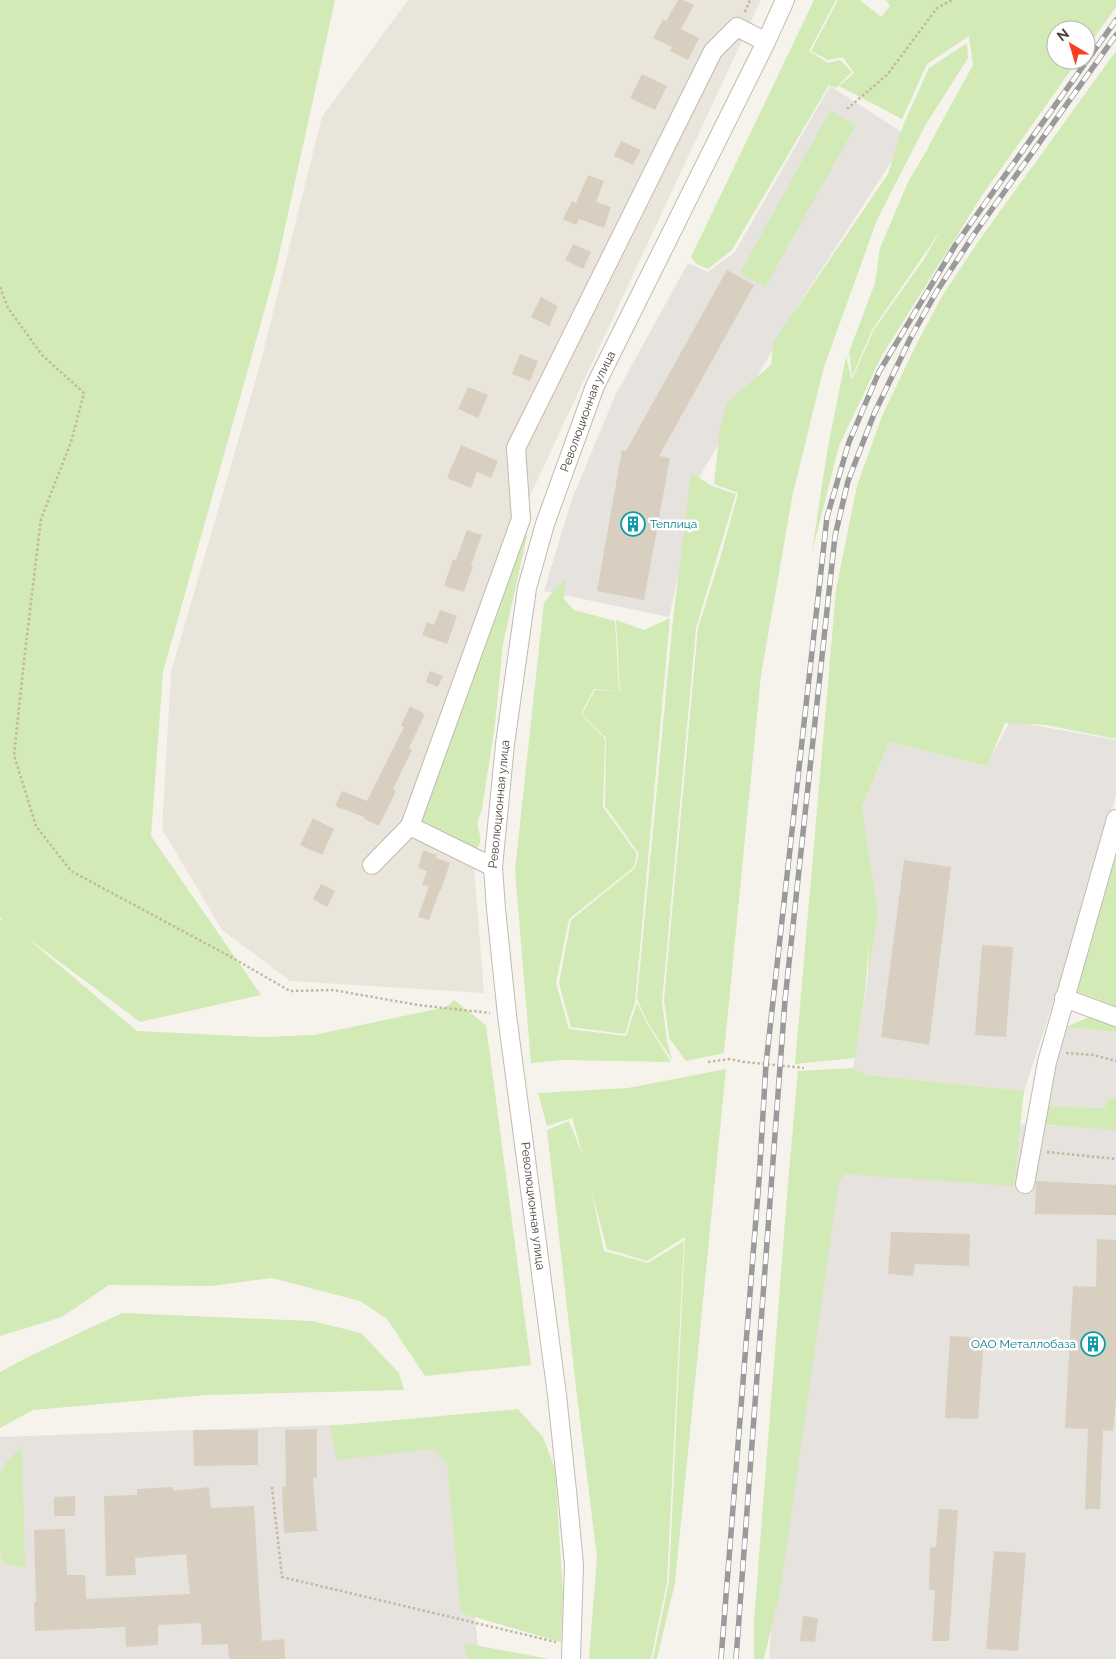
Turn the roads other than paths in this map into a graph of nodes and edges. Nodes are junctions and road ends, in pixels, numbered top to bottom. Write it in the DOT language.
graph roads {
  1 [pos="784,0"];
  2 [pos="766,42"];
  3 [pos="522,519"];
  4 [pos="545,524"];
  5 [pos="1116,819"];
  6 [pos="410,826"];
  7 [pos="372,865"];
  8 [pos="493,867"];
  9 [pos="1064,998"];
  10 [pos="1116,1017"];
  11 [pos="1025,1184"];
  12 [pos="572,1652"];
  1 -- 2 [label="street, Революционная улица"];
  2 -- 3 [label="street"];
  2 -- 4 [label="street, Революционная улица"];
  3 -- 4 [label="street"];
  3 -- 6 [label="street"];
  4 -- 8 [label="street, Революционная улица"];
  5 -- 9 [label="street"];
  6 -- 7 [label="street"];
  6 -- 8 [label="street"];
  8 -- 12 [label="street, Революционная улица"];
  9 -- 10 [label="street"];
  9 -- 11 [label="street"];
}
